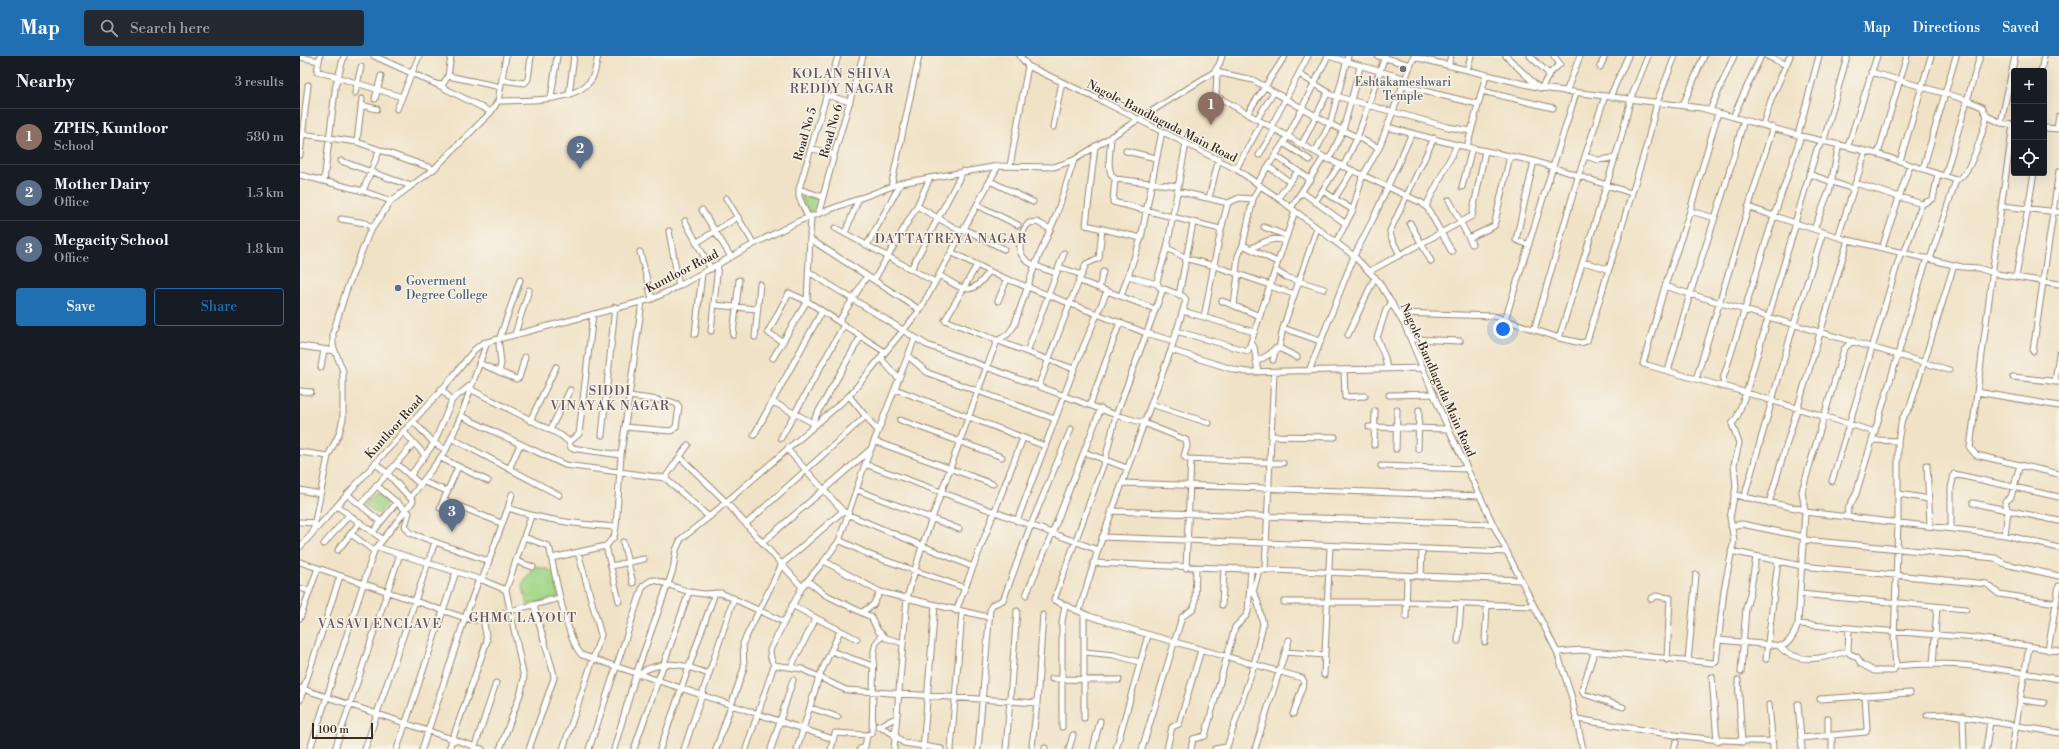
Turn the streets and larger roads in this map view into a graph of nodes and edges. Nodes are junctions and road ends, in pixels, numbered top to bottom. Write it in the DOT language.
graph roads {
  1 [pos="344,56"];
  2 [pos="374,56"];
  3 [pos="419,56"];
  4 [pos="451,56"];
  5 [pos="506,56"];
  6 [pos="531,56"];
  7 [pos="557,56"];
  8 [pos="574,56"];
  9 [pos="598,56"];
  10 [pos="838,56"];
  11 [pos="863,56"];
  12 [pos="919,56"];
  13 [pos="1020,56"];
  14 [pos="1222,56"];
  15 [pos="1285,56"];
  16 [pos="1308,56"];
  17 [pos="1331,56"];
  18 [pos="1348,56"];
  19 [pos="1378,56"];
  20 [pos="1414,56"];
  21 [pos="1451,56"];
  22 [pos="1471,56"];
  23 [pos="1506,56"];
  24 [pos="1554,56"];
  25 [pos="1580,56"];
  26 [pos="1605,56"];
  27 [pos="1628,56"];
  28 [pos="1648,56"];
  29 [pos="1676,56"];
  30 [pos="1704,56"];
  31 [pos="1734,56"];
  32 [pos="1761,56"];
  33 [pos="1767,56"];
  34 [pos="1790,56"];
  35 [pos="1818,56"];
  36 [pos="1847,56"];
  37 [pos="1877,56"];
  38 [pos="1907,56"];
  39 [pos="1931,56"];
  40 [pos="1956,56"];
  41 [pos="1980,56"];
  42 [pos="2015,56"];
  43 [pos="2044,56"];
  44 [pos="300,57"];
  45 [pos="1385,57"];
  46 [pos="1533,57"];
  47 [pos="320,58"];
  48 [pos="1431,59"];
  49 [pos="1347,62"];
  50 [pos="1411,65"];
  51 [pos="1448,65"];
  52 [pos="1786,65"];
  53 [pos="1028,66"];
  54 [pos="1360,66"];
  55 [pos="362,67"];
  56 [pos="1600,67"];
  57 [pos="2042,68"];
  58 [pos="1217,70"];
  59 [pos="1467,70"];
  60 [pos="1380,72"];
  61 [pos="1871,72"];
  62 [pos="412,74"];
  63 [pos="1299,74"];
  64 [pos="1486,75"];
  65 [pos="1548,75"];
  66 [pos="381,76"];
  67 [pos="448,76"];
  68 [pos="337,77"];
  69 [pos="1406,79"];
  70 [pos="502,80"];
  71 [pos="1900,80"];
  72 [pos="1062,82"];
  73 [pos="357,83"];
  74 [pos="1315,83"];
  75 [pos="438,84"];
  76 [pos="308,85"];
  77 [pos="1403,86"];
  78 [pos="501,87"];
  79 [pos="1264,87"];
  80 [pos="1922,87"];
  81 [pos="1539,88"];
  82 [pos="378,89"];
  83 [pos="1482,91"];
  84 [pos="1274,92"];
  85 [pos="1566,92"];
  86 [pos="355,93"];
  87 [pos="1576,93"];
  88 [pos="1328,94"];
  89 [pos="1945,94"];
  90 [pos="569,95"];
  91 [pos="826,95"];
  92 [pos="402,97"];
  93 [pos="1337,97"];
  94 [pos="1607,97"];
  95 [pos="551,98"];
  96 [pos="1631,98"];
  97 [pos="362,99"];
  98 [pos="375,100"];
  99 [pos="1286,100"];
  100 [pos="1967,100"];
  101 [pos="498,101"];
  102 [pos="1351,101"];
  103 [pos="850,102"];
  104 [pos="1657,102"];
  105 [pos="1478,104"];
  106 [pos="361,105"];
  107 [pos="1683,105"];
  108 [pos="1368,106"];
  109 [pos="1302,108"];
  110 [pos="1553,108"];
  111 [pos="377,109"];
  112 [pos="397,109"];
  113 [pos="1710,110"];
  114 [pos="491,112"];
  115 [pos="1393,112"];
  116 [pos="1718,113"];
  117 [pos="1247,114"];
  118 [pos="1317,116"];
  119 [pos="1988,116"];
  120 [pos="2059,116"];
  121 [pos="1733,117"];
  122 [pos="1138,119"];
  123 [pos="1260,120"];
  124 [pos="1744,120"];
  125 [pos="2002,123"];
  126 [pos="1330,124"];
  127 [pos="2011,124"];
  128 [pos="1763,125"];
  129 [pos="1053,127"];
  130 [pos="1387,127"];
  131 [pos="1273,128"];
  132 [pos="1773,128"];
  133 [pos="2047,128"];
  134 [pos="2058,129"];
  135 [pos="1343,130"];
  136 [pos="1162,131"];
  137 [pos="1471,131"];
  138 [pos="1412,133"];
  139 [pos="302,134"];
  140 [pos="1799,135"];
  141 [pos="1111,136"];
  142 [pos="1288,136"];
  143 [pos="1357,138"];
  144 [pos="1434,138"];
  145 [pos="329,139"];
  146 [pos="1824,140"];
  147 [pos="2012,140"];
  148 [pos="357,142"];
  149 [pos="1283,142"];
  150 [pos="1186,143"];
  151 [pos="1302,144"];
  152 [pos="1839,144"];
  153 [pos="1457,145"];
  154 [pos="1095,146"];
  155 [pos="1848,146"];
  156 [pos="1470,147"];
  157 [pos="811,148"];
  158 [pos="1378,148"];
  159 [pos="379,151"];
  160 [pos="1485,151"];
  161 [pos="1866,151"];
  162 [pos="1126,152"];
  163 [pos="1315,152"];
  164 [pos="1878,154"];
  165 [pos="300,155"];
  166 [pos="834,155"];
  167 [pos="1259,156"];
  168 [pos="1276,156"];
  169 [pos="1510,156"];
  170 [pos="1585,156"];
  171 [pos="1156,158"];
  172 [pos="1219,158"];
  173 [pos="1327,158"];
  174 [pos="1615,158"];
  175 [pos="1074,160"];
  176 [pos="1310,160"];
  177 [pos="341,161"];
  178 [pos="1534,161"];
  179 [pos="1900,161"];
  180 [pos="1910,164"];
  181 [pos="998,166"];
  182 [pos="1010,166"];
  183 [pos="1341,166"];
  184 [pos="1269,167"];
  185 [pos="1553,168"];
  186 [pos="434,169"];
  187 [pos="1236,169"];
  188 [pos="1923,169"];
  189 [pos="1298,170"];
  190 [pos="963,171"];
  191 [pos="1352,171"];
  192 [pos="2059,171"];
  193 [pos="371,172"];
  194 [pos="1809,174"];
  195 [pos="1938,174"];
  196 [pos="300,175"];
  197 [pos="1945,176"];
  198 [pos="2034,176"];
  199 [pos="1362,177"];
  200 [pos="1578,177"];
  201 [pos="930,178"];
  202 [pos="1116,179"];
  203 [pos="1311,180"];
  204 [pos="1831,180"];
  205 [pos="1956,180"];
  206 [pos="324,181"];
  207 [pos="990,181"];
  208 [pos="1290,182"];
  209 [pos="1152,183"];
  210 [pos="1856,183"];
  211 [pos="901,184"];
  212 [pos="1259,184"];
  213 [pos="1606,185"];
  214 [pos="411,186"];
  215 [pos="891,187"];
  216 [pos="1387,187"];
  217 [pos="1462,187"];
  218 [pos="799,189"];
  219 [pos="1178,189"];
  220 [pos="1854,189"];
  221 [pos="363,191"];
  222 [pos="1323,191"];
  223 [pos="1302,192"];
  224 [pos="1631,193"];
  225 [pos="1406,196"];
  226 [pos="823,197"];
  227 [pos="1899,197"];
  228 [pos="726,198"];
  229 [pos="859,198"];
  230 [pos="1209,198"];
  231 [pos="1278,198"];
  232 [pos="1335,198"];
  233 [pos="1253,199"];
  234 [pos="1448,200"];
  235 [pos="391,201"];
  236 [pos="1032,202"];
  237 [pos="1315,202"];
  238 [pos="1228,203"];
  239 [pos="1922,204"];
  240 [pos="977,205"];
  241 [pos="917,206"];
  242 [pos="1426,206"];
  243 [pos="2001,206"];
  244 [pos="1748,207"];
  245 [pos="1291,208"];
  246 [pos="2028,209"];
  247 [pos="702,210"];
  248 [pos="1353,210"];
  249 [pos="1145,211"];
  250 [pos="1296,211"];
  251 [pos="1690,211"];
  252 [pos="819,212"];
  253 [pos="2056,212"];
  254 [pos="1774,216"];
  255 [pos="738,217"];
  256 [pos="809,217"];
  257 [pos="1172,218"];
  258 [pos="1715,218"];
  259 [pos="341,219"];
  260 [pos="938,219"];
  261 [pos="684,221"];
  262 [pos="1461,222"];
  263 [pos="1193,223"];
  264 [pos="1410,223"];
  265 [pos="1795,223"];
  266 [pos="1346,224"];
  267 [pos="1018,225"];
  268 [pos="1264,227"];
  269 [pos="372,228"];
  270 [pos="835,228"];
  271 [pos="1317,228"];
  272 [pos="1050,229"];
  273 [pos="1102,229"];
  274 [pos="1220,229"];
  275 [pos="1814,229"];
  276 [pos="669,230"];
  277 [pos="963,231"];
  278 [pos="714,232"];
  279 [pos="1823,232"];
  280 [pos="845,233"];
  281 [pos="1440,233"];
  282 [pos="1838,237"];
  283 [pos="1141,238"];
  284 [pos="1286,238"];
  285 [pos="1469,238"];
  286 [pos="810,239"];
  287 [pos="1848,240"];
  288 [pos="1336,242"];
  289 [pos="696,243"];
  290 [pos="1421,243"];
  291 [pos="754,244"];
  292 [pos="867,244"];
  293 [pos="1472,244"];
  294 [pos="1243,245"];
  295 [pos="1529,245"];
  296 [pos="1167,248"];
  297 [pos="1252,248"];
  298 [pos="1882,248"];
  299 [pos="1004,249"];
  300 [pos="640,252"];
  301 [pos="951,252"];
  302 [pos="1452,252"];
  303 [pos="1902,252"];
  304 [pos="1064,253"];
  305 [pos="1400,254"];
  306 [pos="889,256"];
  307 [pos="1354,256"];
  308 [pos="731,257"];
  309 [pos="1186,258"];
  310 [pos="1929,259"];
  311 [pos="1430,261"];
  312 [pos="1277,262"];
  313 [pos="1584,262"];
  314 [pos="718,265"];
  315 [pos="977,265"];
  316 [pos="1035,265"];
  317 [pos="1954,265"];
  318 [pos="1215,266"];
  319 [pos="1059,267"];
  320 [pos="911,268"];
  321 [pos="711,269"];
  322 [pos="1608,269"];
  323 [pos="1275,270"];
  324 [pos="989,271"];
  325 [pos="1370,271"];
  326 [pos="809,272"];
  327 [pos="1103,272"];
  328 [pos="1992,272"];
  329 [pos="1056,273"];
  330 [pos="702,274"];
  331 [pos="1237,274"];
  332 [pos="939,275"];
  333 [pos="1082,275"];
  334 [pos="867,276"];
  335 [pos="1128,276"];
  336 [pos="1375,277"];
  337 [pos="2016,277"];
  338 [pos="1007,279"];
  339 [pos="520,280"];
  340 [pos="739,280"];
  341 [pos="874,280"];
  342 [pos="1299,280"];
  343 [pos="1080,281"];
  344 [pos="2043,281"];
  345 [pos="935,282"];
  346 [pos="760,284"];
  347 [pos="1157,284"];
  348 [pos="2059,284"];
  349 [pos="679,286"];
  350 [pos="1269,286"];
  351 [pos="1665,286"];
  352 [pos="1029,287"];
  353 [pos="1099,288"];
  354 [pos="964,289"];
  355 [pos="1163,289"];
  356 [pos="1324,289"];
  357 [pos="530,290"];
  358 [pos="1107,291"];
  359 [pos="1179,294"];
  360 [pos="1294,294"];
  361 [pos="1690,294"];
  362 [pos="1048,295"];
  363 [pos="1120,296"];
  364 [pos="652,299"];
  365 [pos="852,299"];
  366 [pos="807,301"];
  367 [pos="998,301"];
  368 [pos="1222,301"];
  369 [pos="642,302"];
  370 [pos="1718,302"];
  371 [pos="1070,303"];
  372 [pos="1392,303"];
  373 [pos="714,305"];
  374 [pos="1234,305"];
  375 [pos="615,307"];
  376 [pos="735,307"];
  377 [pos="757,309"];
  378 [pos="1154,309"];
  379 [pos="920,310"];
  380 [pos="1744,310"];
  381 [pos="822,311"];
  382 [pos="1183,311"];
  383 [pos="1098,313"];
  384 [pos="1398,313"];
  385 [pos="593,314"];
  386 [pos="1260,316"];
  387 [pos="1204,317"];
  388 [pos="1767,317"];
  389 [pos="1505,320"];
  390 [pos="1120,322"];
  391 [pos="841,323"];
  392 [pos="1794,324"];
  393 [pos="1283,328"];
  394 [pos="1534,330"];
  395 [pos="711,331"];
  396 [pos="902,331"];
  397 [pos="1176,331"];
  398 [pos="1146,332"];
  399 [pos="1254,332"];
  400 [pos="1820,332"];
  401 [pos="515,334"];
  402 [pos="696,334"];
  403 [pos="733,335"];
  404 [pos="1348,335"];
  405 [pos="861,336"];
  406 [pos="500,337"];
  407 [pos="755,337"];
  408 [pos="915,338"];
  409 [pos="1559,338"];
  410 [pos="1411,339"];
  411 [pos="997,341"];
  412 [pos="1174,341"];
  413 [pos="1320,341"];
  414 [pos="1460,341"];
  415 [pos="1853,341"];
  416 [pos="487,342"];
  417 [pos="783,342"];
  418 [pos="1251,343"];
  419 [pos="498,344"];
  420 [pos="300,346"];
  421 [pos="1872,347"];
  422 [pos="1279,348"];
  423 [pos="324,350"];
  424 [pos="1171,350"];
  425 [pos="335,351"];
  426 [pos="2033,351"];
  427 [pos="1027,352"];
  428 [pos="884,353"];
  429 [pos="1898,354"];
  430 [pos="2059,354"];
  431 [pos="908,356"];
  432 [pos="524,357"];
  433 [pos="1297,357"];
  434 [pos="773,358"];
  435 [pos="1049,359"];
  436 [pos="1273,360"];
  437 [pos="1256,362"];
  438 [pos="1924,362"];
  439 [pos="479,363"];
  440 [pos="987,366"];
  441 [pos="321,367"];
  442 [pos="556,367"];
  443 [pos="1074,368"];
  444 [pos="1423,368"];
  445 [pos="1387,369"];
  446 [pos="1344,370"];
  447 [pos="1949,370"];
  448 [pos="1309,371"];
  449 [pos="1668,371"];
  450 [pos="499,372"];
  451 [pos="1258,372"];
  452 [pos="1274,372"];
  453 [pos="2013,377"];
  454 [pos="899,379"];
  455 [pos="1696,379"];
  456 [pos="2057,382"];
  457 [pos="1039,385"];
  458 [pos="471,387"];
  459 [pos="1725,387"];
  460 [pos="441,389"];
  461 [pos="895,389"];
  462 [pos="570,390"];
  463 [pos="300,391"];
  464 [pos="979,391"];
  465 [pos="311,392"];
  466 [pos="1976,392"];
  467 [pos="1746,393"];
  468 [pos="1065,394"];
  469 [pos="1434,394"];
  470 [pos="1389,395"];
  471 [pos="629,396"];
  472 [pos="849,396"];
  473 [pos="1365,396"];
  474 [pos="452,400"];
  475 [pos="658,400"];
  476 [pos="1771,401"];
  477 [pos="669,402"];
  478 [pos="772,402"];
  479 [pos="1151,404"];
  480 [pos="1090,405"];
  481 [pos="2059,406"];
  482 [pos="1100,408"];
  483 [pos="1797,409"];
  484 [pos="1375,410"];
  485 [pos="1396,410"];
  486 [pos="1419,410"];
  487 [pos="794,413"];
  488 [pos="1116,415"];
  489 [pos="461,416"];
  490 [pos="866,416"];
  491 [pos="970,416"];
  492 [pos="1824,417"];
  493 [pos="1055,419"];
  494 [pos="900,420"];
  495 [pos="413,421"];
  496 [pos="530,421"];
  497 [pos="1144,423"];
  498 [pos="1209,423"];
  499 [pos="814,424"];
  500 [pos="1849,424"];
  501 [pos="1369,426"];
  502 [pos="625,427"];
  503 [pos="1375,427"];
  504 [pos="1396,428"];
  505 [pos="1418,428"];
  506 [pos="1071,429"];
  507 [pos="1449,429"];
  508 [pos="550,430"];
  509 [pos="403,431"];
  510 [pos="878,431"];
  511 [pos="1875,432"];
  512 [pos="602,435"];
  513 [pos="754,435"];
  514 [pos="1271,436"];
  515 [pos="1335,437"];
  516 [pos="451,438"];
  517 [pos="781,438"];
  518 [pos="1024,438"];
  519 [pos="1873,440"];
  520 [pos="874,441"];
  521 [pos="1898,441"];
  522 [pos="569,442"];
  523 [pos="961,442"];
  524 [pos="414,443"];
  525 [pos="434,443"];
  526 [pos="520,444"];
  527 [pos="688,445"];
  528 [pos="1374,445"];
  529 [pos="1045,446"];
  530 [pos="787,449"];
  531 [pos="871,449"];
  532 [pos="1396,449"];
  533 [pos="1418,449"];
  534 [pos="446,450"];
  535 [pos="300,452"];
  536 [pos="1084,452"];
  537 [pos="426,455"];
  538 [pos="621,455"];
  539 [pos="328,456"];
  540 [pos="1002,457"];
  541 [pos="441,458"];
  542 [pos="681,458"];
  543 [pos="1191,459"];
  544 [pos="1105,460"];
  545 [pos="375,463"];
  546 [pos="1268,463"];
  547 [pos="1283,463"];
  548 [pos="397,464"];
  549 [pos="865,464"];
  550 [pos="1927,465"];
  551 [pos="2020,465"];
  552 [pos="1381,466"];
  553 [pos="458,467"];
  554 [pos="951,467"];
  555 [pos="1127,468"];
  556 [pos="509,469"];
  557 [pos="1467,469"];
  558 [pos="806,470"];
  559 [pos="619,472"];
  560 [pos="388,474"];
  561 [pos="2059,474"];
  562 [pos="410,476"];
  563 [pos="665,478"];
  564 [pos="1832,481"];
  565 [pos="488,482"];
  566 [pos="422,483"];
  567 [pos="1123,483"];
  568 [pos="993,484"];
  569 [pos="376,485"];
  570 [pos="1189,486"];
  571 [pos="2014,488"];
  572 [pos="823,489"];
  573 [pos="300,490"];
  574 [pos="858,490"];
  575 [pos="1268,490"];
  576 [pos="447,491"];
  577 [pos="320,494"];
  578 [pos="347,494"];
  579 [pos="512,494"];
  580 [pos="942,494"];
  581 [pos="1898,494"];
  582 [pos="560,495"];
  583 [pos="1735,495"];
  584 [pos="1480,496"];
  585 [pos="411,497"];
  586 [pos="2059,497"];
  587 [pos="1744,498"];
  588 [pos="1929,499"];
  589 [pos="444,500"];
  590 [pos="397,502"];
  591 [pos="726,502"];
  592 [pos="1769,503"];
  593 [pos="1973,503"];
  594 [pos="361,504"];
  595 [pos="337,506"];
  596 [pos="440,508"];
  597 [pos="508,508"];
  598 [pos="406,509"];
  599 [pos="843,511"];
  600 [pos="1111,511"];
  601 [pos="1805,511"];
  602 [pos="2008,511"];
  603 [pos="994,513"];
  604 [pos="1188,514"];
  605 [pos="349,515"];
  606 [pos="849,515"];
  607 [pos="531,516"];
  608 [pos="1266,516"];
  609 [pos="1847,516"];
  610 [pos="709,517"];
  611 [pos="932,519"];
  612 [pos="1017,521"];
  613 [pos="2059,521"];
  614 [pos="300,522"];
  615 [pos="360,522"];
  616 [pos="381,522"];
  617 [pos="1898,522"];
  618 [pos="315,523"];
  619 [pos="501,523"];
  620 [pos="746,524"];
  621 [pos="1493,524"];
  622 [pos="1930,525"];
  623 [pos="1731,526"];
  624 [pos="616,527"];
  625 [pos="1030,527"];
  626 [pos="1951,528"];
  627 [pos="959,529"];
  628 [pos="373,532"];
  629 [pos="312,533"];
  630 [pos="352,534"];
  631 [pos="1052,534"];
  632 [pos="2005,535"];
  633 [pos="524,537"];
  634 [pos="1102,537"];
  635 [pos="1804,538"];
  636 [pos="382,539"];
  637 [pos="839,540"];
  638 [pos="1187,541"];
  639 [pos="435,542"];
  640 [pos="623,542"];
  641 [pos="763,542"];
  642 [pos="1074,543"];
  643 [pos="1266,543"];
  644 [pos="324,544"];
  645 [pos="606,546"];
  646 [pos="922,546"];
  647 [pos="1330,546"];
  648 [pos="300,547"];
  649 [pos="2059,548"];
  650 [pos="376,549"];
  651 [pos="1897,549"];
  652 [pos="338,550"];
  653 [pos="1098,550"];
  654 [pos="1422,550"];
  655 [pos="1731,551"];
  656 [pos="578,552"];
  657 [pos="1507,552"];
  658 [pos="400,554"];
  659 [pos="1756,557"];
  660 [pos="552,558"];
  661 [pos="644,559"];
  662 [pos="488,561"];
  663 [pos="516,561"];
  664 [pos="824,561"];
  665 [pos="1778,561"];
  666 [pos="300,562"];
  667 [pos="628,562"];
  668 [pos="1093,563"];
  669 [pos="428,564"];
  670 [pos="782,564"];
  671 [pos="611,566"];
  672 [pos="1802,566"];
  673 [pos="973,567"];
  674 [pos="318,568"];
  675 [pos="533,568"];
  676 [pos="1186,568"];
  677 [pos="1196,569"];
  678 [pos="1224,569"];
  679 [pos="1251,570"];
  680 [pos="1262,570"];
  681 [pos="915,571"];
  682 [pos="456,572"];
  683 [pos="1328,572"];
  684 [pos="1696,575"];
  685 [pos="340,576"];
  686 [pos="1896,576"];
  687 [pos="2059,576"];
  688 [pos="1407,577"];
  689 [pos="1421,577"];
  690 [pos="481,580"];
  691 [pos="1521,580"];
  692 [pos="808,581"];
  693 [pos="634,583"];
  694 [pos="363,584"];
  695 [pos="667,584"];
  696 [pos="2059,586"];
  697 [pos="802,587"];
  698 [pos="300,588"];
  699 [pos="965,588"];
  700 [pos="506,590"];
  701 [pos="309,591"];
  702 [pos="386,591"];
  703 [pos="1254,591"];
  704 [pos="689,592"];
  705 [pos="880,592"];
  706 [pos="715,593"];
  707 [pos="1800,594"];
  708 [pos="1026,595"];
  709 [pos="560,598"];
  710 [pos="734,598"];
  711 [pos="907,598"];
  712 [pos="1651,599"];
  713 [pos="414,601"];
  714 [pos="619,601"];
  715 [pos="1284,602"];
  716 [pos="1328,602"];
  717 [pos="1407,602"];
  718 [pos="1248,603"];
  719 [pos="1895,603"];
  720 [pos="2056,603"];
  721 [pos="1461,604"];
  722 [pos="935,605"];
  723 [pos="1064,605"];
  724 [pos="1222,605"];
  725 [pos="534,606"];
  726 [pos="792,606"];
  727 [pos="1487,606"];
  728 [pos="1534,606"];
  729 [pos="1937,607"];
  730 [pos="1966,609"];
  731 [pos="760,610"];
  732 [pos="443,611"];
  733 [pos="510,611"];
  734 [pos="956,611"];
  735 [pos="1017,611"];
  736 [pos="1079,611"];
  737 [pos="862,612"];
  738 [pos="962,612"];
  739 [pos="1084,613"];
  740 [pos="1043,615"];
  741 [pos="988,617"];
  742 [pos="1406,617"];
  743 [pos="300,618"];
  744 [pos="465,618"];
  745 [pos="483,618"];
  746 [pos="816,618"];
  747 [pos="784,622"];
  748 [pos="1798,624"];
  749 [pos="1849,628"];
  750 [pos="840,631"];
  751 [pos="1894,631"];
  752 [pos="1148,635"];
  753 [pos="1935,635"];
  754 [pos="882,636"];
  755 [pos="857,639"];
  756 [pos="1289,640"];
  757 [pos="1719,640"];
  758 [pos="1458,641"];
  759 [pos="1174,642"];
  760 [pos="1485,642"];
  761 [pos="1743,642"];
  762 [pos="903,643"];
  763 [pos="1767,644"];
  764 [pos="1779,646"];
  765 [pos="2029,647"];
  766 [pos="1201,650"];
  767 [pos="2048,650"];
  768 [pos="831,651"];
  769 [pos="1848,651"];
  770 [pos="2059,651"];
  771 [pos="1085,652"];
  772 [pos="1285,652"];
  773 [pos="1557,652"];
  774 [pos="1594,653"];
  775 [pos="1325,655"];
  776 [pos="1227,657"];
  777 [pos="1766,659"];
  778 [pos="592,660"];
  779 [pos="1668,660"];
  780 [pos="1688,661"];
  781 [pos="1140,662"];
  782 [pos="664,664"];
  783 [pos="1933,664"];
  784 [pos="774,665"];
  785 [pos="1254,665"];
  786 [pos="688,666"];
  787 [pos="874,666"];
  788 [pos="1896,666"];
  789 [pos="616,667"];
  790 [pos="791,667"];
  791 [pos="1280,672"];
  792 [pos="1741,672"];
  793 [pos="2025,673"];
  794 [pos="709,674"];
  795 [pos="638,675"];
  796 [pos="1324,675"];
  797 [pos="820,677"];
  798 [pos="1712,677"];
  799 [pos="1052,679"];
  800 [pos="1062,679"];
  801 [pos="1084,679"];
  802 [pos="2059,679"];
  803 [pos="793,680"];
  804 [pos="1119,680"];
  805 [pos="1738,680"];
  806 [pos="658,681"];
  807 [pos="496,684"];
  808 [pos="302,688"];
  809 [pos="680,689"];
  810 [pos="872,691"];
  811 [pos="898,693"];
  812 [pos="1910,693"];
  813 [pos="928,695"];
  814 [pos="327,696"];
  815 [pos="701,696"];
  816 [pos="1865,696"];
  817 [pos="955,697"];
  818 [pos="982,699"];
  819 [pos="1820,699"];
  820 [pos="300,700"];
  821 [pos="1010,700"];
  822 [pos="2021,700"];
  823 [pos="1037,702"];
  824 [pos="2044,703"];
  825 [pos="1798,704"];
  826 [pos="350,705"];
  827 [pos="730,705"];
  828 [pos="1769,705"];
  829 [pos="1624,707"];
  830 [pos="811,708"];
  831 [pos="376,714"];
  832 [pos="758,714"];
  833 [pos="1293,714"];
  834 [pos="1927,715"];
  835 [pos="1963,716"];
  836 [pos="838,717"];
  837 [pos="896,718"];
  838 [pos="1084,718"];
  839 [pos="1828,718"];
  840 [pos="1577,719"];
  841 [pos="1100,721"];
  842 [pos="1990,721"];
  843 [pos="780,722"];
  844 [pos="406,724"];
  845 [pos="872,726"];
  846 [pos="878,726"];
  847 [pos="2014,726"];
  848 [pos="1062,727"];
  849 [pos="804,730"];
  850 [pos="428,731"];
  851 [pos="2059,734"];
  852 [pos="867,735"];
  853 [pos="1073,735"];
  854 [pos="896,736"];
  855 [pos="1830,736"];
  856 [pos="452,738"];
  857 [pos="1801,738"];
  858 [pos="833,739"];
  859 [pos="1717,741"];
  860 [pos="1772,741"];
  861 [pos="1676,742"];
  862 [pos="1742,742"];
  863 [pos="1032,746"];
  864 [pos="923,747"];
  865 [pos="474,748"];
  866 [pos="1228,748"];
  867 [pos="310,749"];
  868 [pos="335,749"];
  869 [pos="365,749"];
  870 [pos="398,749"];
  871 [pos="422,749"];
  872 [pos="449,749"];
  873 [pos="482,749"];
  874 [pos="500,749"];
  875 [pos="529,749"];
  876 [pos="563,749"];
  877 [pos="589,749"];
  878 [pos="614,749"];
  879 [pos="634,749"];
  880 [pos="660,749"];
  881 [pos="684,749"];
  882 [pos="716,749"];
  883 [pos="746,749"];
  884 [pos="771,749"];
  885 [pos="797,749"];
  886 [pos="831,749"];
  887 [pos="860,749"];
  888 [pos="894,749"];
  889 [pos="942,749"];
  890 [pos="951,749"];
  891 [pos="978,749"];
  892 [pos="1006,749"];
  893 [pos="1069,749"];
  894 [pos="1093,749"];
  895 [pos="1116,749"];
  896 [pos="1142,749"];
  897 [pos="1167,749"];
  898 [pos="1191,749"];
  899 [pos="1215,749"];
  900 [pos="1255,749"];
  901 [pos="1583,749"];
  902 [pos="1674,749"];
  903 [pos="1773,749"];
  904 [pos="1802,749"];
  905 [pos="1832,749"];
  906 [pos="1964,749"];
  907 [pos="1986,749"];
  908 [pos="2012,749"];
  1 -- 68 [label="street"];
  2 -- 62 [label="street"];
  3 -- 62 [label="street"];
  4 -- 67 [label="street"];
  5 -- 70 [label="street"];
  6 -- 70 [label="street"];
  7 -- 95 [label="street"];
  8 -- 90 [label="street"];
  9 -- 90 [label="street"];
  10 -- 91 [label="street, Road No 5"];
  11 -- 103 [label="street, Road No 6"];
  12 -- 215 [label="street"];
  13 -- 53 [label="street, Nagole-Bandlaguda Main Road"];
  14 -- 58 [label="street"];
  15 -- 79 [label="street"];
  16 -- 63 [label="street"];
  17 -- 49 [label="street"];
  17 -- 74 [label="street"];
  18 -- 49 [label="street"];
  19 -- 45 [label="street"];
  20 -- 48 [label="street"];
  20 -- 50 [label="street"];
  21 -- 51 [label="street"];
  22 -- 59 [label="street"];
  23 -- 81 [label="street"];
  24 -- 65 [label="street"];
  25 -- 85 [label="street"];
  26 -- 56 [label="street"];
  27 -- 94 [label="street"];
  28 -- 96 [label="street"];
  29 -- 104 [label="street"];
  30 -- 107 [label="street"];
  31 -- 113 [label="street"];
  32 -- 121 [label="street"];
  33 -- 52 [label="street"];
  34 -- 52 [label="street"];
  35 -- 140 [label="street"];
  36 -- 146 [label="street"];
  37 -- 61 [label="street"];
  38 -- 71 [label="street"];
  39 -- 80 [label="street"];
  40 -- 89 [label="street"];
  41 -- 100 [label="street"];
  42 -- 125 [label="street"];
  43 -- 57 [label="street"];
  44 -- 47 [label="street"];
  45 -- 50 [label="street"];
  45 -- 60 [label="street"];
  46 -- 65 [label="street"];
  47 -- 68 [label="street"];
  48 -- 51 [label="street"];
  49 -- 54 [label="street"];
  49 -- 93 [label="street"];
  50 -- 69 [label="street"];
  51 -- 59 [label="street"];
  52 -- 128 [label="street"];
  53 -- 72 [label="street, Nagole-Bandlaguda Main Road"];
  53 -- 182 [label="street"];
  54 -- 60 [label="street"];
  54 -- 102 [label="street"];
  55 -- 73 [label="street"];
  58 -- 79 [label="street"];
  58 -- 117 [label="street"];
  58 -- 122 [label="street, Kuntloor Road"];
  59 -- 64 [label="street"];
  60 -- 69 [label="street"];
  60 -- 108 [label="street"];
  61 -- 71 [label="street"];
  61 -- 155 [label="street"];
  62 -- 75 [label="street"];
  62 -- 92 [label="street"];
  63 -- 74 [label="street"];
  63 -- 99 [label="street"];
  64 -- 81 [label="street"];
  64 -- 83 [label="street"];
  65 -- 81 [label="street"];
  66 -- 82 [label="street"];
  67 -- 75 [label="street"];
  67 -- 78 [label="street"];
  68 -- 73 [label="street"];
  68 -- 145 [label="street"];
  69 -- 77 [label="street"];
  70 -- 78 [label="street"];
  71 -- 80 [label="street"];
  71 -- 164 [label="street"];
  72 -- 122 [label="street, Nagole-Bandlaguda Main Road"];
  72 -- 129 [label="street"];
  73 -- 82 [label="street"];
  73 -- 86 [label="street"];
  74 -- 88 [label="street"];
  74 -- 109 [label="street"];
  75 -- 114 [label="street"];
  76 -- 139 [label="street"];
  77 -- 105 [label="street"];
  77 -- 115 [label="street"];
  78 -- 101 [label="street"];
  79 -- 84 [label="street"];
  79 -- 117 [label="street"];
  80 -- 89 [label="street"];
  80 -- 179 [label="street"];
  81 -- 85 [label="street"];
  82 -- 92 [label="street"];
  82 -- 98 [label="street"];
  83 -- 105 [label="street"];
  83 -- 110 [label="street"];
  84 -- 99 [label="street"];
  84 -- 123 [label="street"];
  85 -- 87 [label="street"];
  87 -- 94 [label="street"];
  87 -- 185 [label="street"];
  88 -- 93 [label="street"];
  88 -- 118 [label="street"];
  89 -- 100 [label="street"];
  89 -- 188 [label="street"];
  90 -- 95 [label="street"];
  91 -- 103 [label="street"];
  91 -- 157 [label="street, Road No 5"];
  92 -- 112 [label="street"];
  93 -- 102 [label="street"];
  93 -- 126 [label="street"];
  94 -- 96 [label="street"];
  94 -- 170 [label="street"];
  95 -- 101 [label="street"];
  96 -- 104 [label="street"];
  96 -- 174 [label="street"];
  97 -- 106 [label="street"];
  99 -- 109 [label="street"];
  99 -- 131 [label="street"];
  100 -- 119 [label="street"];
  100 -- 197 [label="street"];
  101 -- 114 [label="street"];
  102 -- 108 [label="street"];
  102 -- 135 [label="street"];
  103 -- 166 [label="street, Road No 6"];
  104 -- 107 [label="street"];
  104 -- 224 [label="street"];
  105 -- 137 [label="street"];
  106 -- 111 [label="street"];
  106 -- 148 [label="street"];
  107 -- 113 [label="street"];
  108 -- 115 [label="street"];
  108 -- 143 [label="street"];
  109 -- 118 [label="street"];
  109 -- 142 [label="street"];
  113 -- 116 [label="street"];
  114 -- 186 [label="street"];
  115 -- 130 [label="street"];
  115 -- 137 [label="street"];
  116 -- 121 [label="street"];
  116 -- 251 [label="street"];
  117 -- 123 [label="street"];
  118 -- 126 [label="street"];
  118 -- 151 [label="street"];
  119 -- 125 [label="street"];
  119 -- 205 [label="street"];
  120 -- 134 [label="street"];
  121 -- 124 [label="street"];
  122 -- 136 [label="street, Nagole-Bandlaguda Main Road"];
  122 -- 141 [label="street, Kuntloor Road"];
  123 -- 131 [label="street"];
  123 -- 187 [label="street"];
  124 -- 128 [label="street"];
  124 -- 258 [label="street"];
  125 -- 127 [label="street"];
  126 -- 135 [label="street"];
  126 -- 163 [label="street"];
  128 -- 132 [label="street"];
  130 -- 138 [label="street"];
  130 -- 158 [label="street"];
  131 -- 142 [label="street"];
  131 -- 167 [label="street"];
  132 -- 140 [label="street"];
  132 -- 244 [label="street"];
  133 -- 134 [label="street"];
  135 -- 143 [label="street"];
  135 -- 173 [label="street"];
  136 -- 150 [label="street, Nagole-Bandlaguda Main Road"];
  136 -- 171 [label="street"];
  137 -- 156 [label="street"];
  138 -- 144 [label="street"];
  138 -- 216 [label="street"];
  139 -- 145 [label="street"];
  139 -- 165 [label="street"];
  140 -- 146 [label="street"];
  140 -- 254 [label="street"];
  141 -- 154 [label="street, Kuntloor Road"];
  141 -- 202 [label="street"];
  142 -- 149 [label="street"];
  142 -- 151 [label="street"];
  143 -- 158 [label="street"];
  143 -- 183 [label="street"];
  144 -- 153 [label="street"];
  144 -- 225 [label="street"];
  145 -- 148 [label="street"];
  145 -- 206 [label="street"];
  146 -- 152 [label="street"];
  146 -- 194 [label="street"];
  147 -- 243 [label="street"];
  148 -- 159 [label="street"];
  149 -- 168 [label="street"];
  149 -- 176 [label="street"];
  150 -- 172 [label="street, Nagole-Bandlaguda Main Road"];
  150 -- 219 [label="street"];
  151 -- 163 [label="street"];
  152 -- 155 [label="street"];
  152 -- 204 [label="street"];
  153 -- 156 [label="street"];
  153 -- 242 [label="street"];
  154 -- 175 [label="street, Kuntloor Road"];
  154 -- 273 [label="street"];
  155 -- 161 [label="street"];
  156 -- 160 [label="street"];
  156 -- 217 [label="street"];
  157 -- 166 [label="street"];
  157 -- 218 [label="street, Road No 5"];
  158 -- 199 [label="street"];
  159 -- 186 [label="street"];
  159 -- 193 [label="street"];
  160 -- 169 [label="street"];
  160 -- 262 [label="street"];
  161 -- 164 [label="street"];
  161 -- 210 [label="street"];
  162 -- 171 [label="street"];
  163 -- 173 [label="street"];
  164 -- 179 [label="street"];
  166 -- 226 [label="street, Road No 6"];
  168 -- 184 [label="street"];
  168 -- 189 [label="street"];
  169 -- 178 [label="street"];
  169 -- 285 [label="street"];
  170 -- 174 [label="street"];
  170 -- 200 [label="street"];
  171 -- 209 [label="street"];
  172 -- 187 [label="street, Nagole-Bandlaguda Main Road"];
  172 -- 230 [label="street"];
  173 -- 183 [label="street"];
  173 -- 203 [label="street"];
  174 -- 213 [label="street"];
  175 -- 182 [label="street, Kuntloor Road"];
  175 -- 272 [label="street"];
  177 -- 193 [label="street"];
  178 -- 185 [label="street"];
  178 -- 295 [label="street"];
  179 -- 180 [label="street"];
  180 -- 188 [label="street"];
  180 -- 227 [label="street"];
  181 -- 182 [label="street, Kuntloor Road"];
  181 -- 190 [label="street, Kuntloor Road"];
  181 -- 207 [label="street"];
  183 -- 191 [label="street"];
  183 -- 222 [label="street"];
  184 -- 208 [label="street"];
  184 -- 212 [label="street"];
  185 -- 200 [label="street"];
  185 -- 295 [label="street"];
  186 -- 214 [label="street"];
  187 -- 212 [label="street, Nagole-Bandlaguda Main Road"];
  188 -- 195 [label="street"];
  189 -- 203 [label="street"];
  189 -- 208 [label="street"];
  190 -- 201 [label="street, Kuntloor Road"];
  190 -- 260 [label="street"];
  191 -- 199 [label="street"];
  191 -- 232 [label="street"];
  192 -- 253 [label="street"];
  193 -- 214 [label="street"];
  193 -- 221 [label="street"];
  194 -- 204 [label="street"];
  194 -- 265 [label="street"];
  195 -- 197 [label="street"];
  195 -- 239 [label="street"];
  196 -- 206 [label="street"];
  197 -- 205 [label="street"];
  198 -- 246 [label="street"];
  199 -- 216 [label="street"];
  199 -- 248 [label="street"];
  200 -- 213 [label="street"];
  200 -- 394 [label="street"];
  201 -- 211 [label="street, Kuntloor Road"];
  201 -- 241 [label="street"];
  202 -- 209 [label="street"];
  202 -- 249 [label="street"];
  203 -- 223 [label="street"];
  204 -- 220 [label="street"];
  204 -- 275 [label="street"];
  205 -- 310 [label="street"];
  206 -- 221 [label="street"];
  207 -- 236 [label="street"];
  207 -- 240 [label="street"];
  208 -- 231 [label="street"];
  209 -- 219 [label="street"];
  209 -- 249 [label="street"];
  210 -- 220 [label="street"];
  210 -- 227 [label="street"];
  211 -- 215 [label="street, Kuntloor Road"];
  211 -- 292 [label="street"];
  212 -- 231 [label="street, Nagole-Bandlaguda Main Road"];
  212 -- 233 [label="street"];
  213 -- 224 [label="street"];
  213 -- 313 [label="street"];
  214 -- 235 [label="street"];
  215 -- 229 [label="street, Kuntloor Road"];
  216 -- 225 [label="street"];
  216 -- 307 [label="street"];
  218 -- 226 [label="street"];
  218 -- 256 [label="street"];
  219 -- 230 [label="street"];
  219 -- 257 [label="street"];
  220 -- 282 [label="street"];
  221 -- 235 [label="street"];
  222 -- 232 [label="street"];
  222 -- 237 [label="street"];
  223 -- 237 [label="street"];
  223 -- 245 [label="street"];
  224 -- 322 [label="street"];
  225 -- 242 [label="street"];
  225 -- 305 [label="street"];
  226 -- 252 [label="street, Road No 6"];
  227 -- 239 [label="street"];
  227 -- 298 [label="street"];
  228 -- 255 [label="street"];
  229 -- 252 [label="street, Kuntloor Road"];
  229 -- 280 [label="street"];
  230 -- 238 [label="street"];
  231 -- 245 [label="street, Nagole-Bandlaguda Main Road"];
  232 -- 248 [label="street"];
  233 -- 238 [label="street"];
  233 -- 294 [label="street"];
  234 -- 262 [label="street"];
  235 -- 269 [label="street"];
  237 -- 266 [label="street"];
  238 -- 274 [label="street"];
  239 -- 303 [label="street"];
  240 -- 267 [label="street"];
  240 -- 277 [label="street"];
  241 -- 260 [label="street"];
  241 -- 306 [label="street"];
  242 -- 281 [label="street"];
  243 -- 246 [label="street"];
  243 -- 328 [label="street"];
  244 -- 254 [label="street"];
  244 -- 370 [label="street"];
  245 -- 250 [label="street, Nagole-Bandlaguda Main Road"];
  246 -- 253 [label="street"];
  246 -- 337 [label="street"];
  247 -- 278 [label="street"];
  248 -- 266 [label="street"];
  249 -- 257 [label="street"];
  249 -- 283 [label="street"];
  250 -- 271 [label="street, Nagole-Bandlaguda Main Road"];
  250 -- 284 [label="street"];
  251 -- 258 [label="street"];
  251 -- 351 [label="street"];
  252 -- 256 [label="street, Kuntloor Road"];
  253 -- 344 [label="street"];
  254 -- 265 [label="street"];
  254 -- 380 [label="street"];
  255 -- 278 [label="street"];
  255 -- 291 [label="street"];
  256 -- 286 [label="street"];
  256 -- 291 [label="street, Kuntloor Road"];
  257 -- 263 [label="street"];
  257 -- 296 [label="street"];
  258 -- 361 [label="street"];
  259 -- 269 [label="street"];
  260 -- 277 [label="street"];
  260 -- 320 [label="street"];
  261 -- 289 [label="street"];
  262 -- 281 [label="street"];
  262 -- 285 [label="street"];
  263 -- 274 [label="street"];
  263 -- 309 [label="street"];
  264 -- 290 [label="street"];
  265 -- 275 [label="street"];
  265 -- 388 [label="street"];
  266 -- 288 [label="street"];
  268 -- 284 [label="street"];
  269 -- 425 [label="street"];
  270 -- 280 [label="street"];
  271 -- 288 [label="street, Nagole-Bandlaguda Main Road"];
  271 -- 342 [label="street"];
  272 -- 316 [label="street"];
  272 -- 316 [label="street"];
  273 -- 283 [label="street"];
  273 -- 333 [label="street"];
  274 -- 318 [label="street"];
  275 -- 279 [label="street"];
  276 -- 349 [label="street"];
  277 -- 299 [label="street"];
  277 -- 301 [label="street"];
  278 -- 289 [label="street"];
  278 -- 308 [label="street"];
  279 -- 282 [label="street"];
  279 -- 392 [label="street"];
  280 -- 292 [label="street"];
  281 -- 290 [label="street"];
  281 -- 302 [label="street"];
  282 -- 287 [label="street"];
  283 -- 335 [label="street"];
  284 -- 297 [label="street"];
  284 -- 312 [label="street"];
  285 -- 293 [label="street"];
  286 -- 326 [label="street"];
  286 -- 334 [label="street"];
  287 -- 298 [label="street"];
  287 -- 400 [label="street"];
  288 -- 307 [label="street, Nagole-Bandlaguda Main Road"];
  289 -- 321 [label="street"];
  290 -- 305 [label="street"];
  290 -- 311 [label="street"];
  291 -- 308 [label="street, Kuntloor Road"];
  292 -- 306 [label="street"];
  294 -- 297 [label="street"];
  294 -- 331 [label="street"];
  295 -- 389 [label="street"];
  296 -- 309 [label="street"];
  296 -- 347 [label="street"];
  297 -- 312 [label="street"];
  298 -- 303 [label="street"];
  300 -- 364 [label="street"];
  301 -- 315 [label="street"];
  301 -- 332 [label="street"];
  303 -- 310 [label="street"];
  303 -- 421 [label="street"];
  304 -- 319 [label="street"];
  305 -- 325 [label="street"];
  306 -- 320 [label="street"];
  306 -- 341 [label="street"];
  307 -- 325 [label="street, Nagole-Bandlaguda Main Road"];
  307 -- 413 [label="street"];
  308 -- 314 [label="street, Kuntloor Road"];
  309 -- 318 [label="street"];
  309 -- 359 [label="street"];
  310 -- 317 [label="street"];
  310 -- 429 [label="street"];
  312 -- 323 [label="street"];
  313 -- 322 [label="street"];
  313 -- 409 [label="street"];
  314 -- 321 [label="street, Kuntloor Road"];
  314 -- 373 [label="street"];
  315 -- 324 [label="street"];
  315 -- 354 [label="street"];
  316 -- 329 [label="street"];
  316 -- 352 [label="street"];
  317 -- 328 [label="street"];
  317 -- 438 [label="street"];
  318 -- 331 [label="street"];
  318 -- 387 [label="street"];
  319 -- 329 [label="street"];
  319 -- 333 [label="street"];
  320 -- 345 [label="street"];
  321 -- 330 [label="street, Kuntloor Road"];
  322 -- 409 [label="street"];
  323 -- 342 [label="street"];
  323 -- 350 [label="street"];
  324 -- 338 [label="street"];
  324 -- 354 [label="street"];
  325 -- 336 [label="street, Nagole-Bandlaguda Main Road"];
  326 -- 365 [label="street"];
  326 -- 366 [label="street"];
  327 -- 353 [label="street"];
  328 -- 337 [label="street"];
  328 -- 466 [label="street"];
  329 -- 362 [label="street"];
  330 -- 349 [label="street, Kuntloor Road"];
  330 -- 402 [label="street"];
  331 -- 350 [label="street"];
  331 -- 374 [label="street"];
  332 -- 345 [label="street"];
  332 -- 354 [label="street"];
  333 -- 343 [label="street"];
  334 -- 341 [label="street"];
  334 -- 365 [label="street"];
  335 -- 347 [label="street"];
  335 -- 363 [label="street"];
  336 -- 372 [label="street, Nagole-Bandlaguda Main Road"];
  336 -- 404 [label="street"];
  337 -- 344 [label="street"];
  338 -- 352 [label="street"];
  338 -- 367 [label="street"];
  339 -- 406 [label="street"];
  340 -- 376 [label="street"];
  341 -- 379 [label="street"];
  342 -- 356 [label="street"];
  342 -- 360 [label="street"];
  343 -- 353 [label="street"];
  343 -- 371 [label="street"];
  344 -- 348 [label="street"];
  344 -- 426 [label="street"];
  345 -- 379 [label="street"];
  346 -- 377 [label="street"];
  347 -- 355 [label="street"];
  349 -- 364 [label="street, Kuntloor Road"];
  350 -- 360 [label="street"];
  350 -- 386 [label="street"];
  351 -- 361 [label="street"];
  351 -- 449 [label="street"];
  352 -- 362 [label="street"];
  352 -- 411 [label="street"];
  353 -- 358 [label="street"];
  354 -- 411 [label="street"];
  355 -- 359 [label="street"];
  355 -- 378 [label="street"];
  357 -- 401 [label="street"];
  358 -- 363 [label="street"];
  358 -- 383 [label="street"];
  359 -- 382 [label="street"];
  360 -- 393 [label="street"];
  361 -- 370 [label="street"];
  361 -- 449 [label="street"];
  362 -- 371 [label="street"];
  362 -- 427 [label="street"];
  363 -- 378 [label="street"];
  364 -- 369 [label="street, Kuntloor Road"];
  365 -- 391 [label="street"];
  365 -- 396 [label="street"];
  366 -- 381 [label="street"];
  366 -- 417 [label="street"];
  366 -- 417 [label="street"];
  368 -- 374 [label="street"];
  369 -- 375 [label="street, Kuntloor Road"];
  369 -- 471 [label="street"];
  370 -- 380 [label="street"];
  370 -- 455 [label="street"];
  371 -- 383 [label="street"];
  371 -- 435 [label="street"];
  372 -- 384 [label="street, Nagole-Bandlaguda Main Road"];
  372 -- 445 [label="street"];
  373 -- 376 [label="street"];
  373 -- 395 [label="street"];
  374 -- 386 [label="street"];
  375 -- 385 [label="street, Kuntloor Road"];
  375 -- 512 [label="street"];
  376 -- 377 [label="street"];
  376 -- 403 [label="street"];
  377 -- 407 [label="street"];
  378 -- 398 [label="street"];
  379 -- 396 [label="street"];
  380 -- 388 [label="street"];
  380 -- 459 [label="street"];
  381 -- 391 [label="street"];
  381 -- 478 [label="street"];
  382 -- 387 [label="street"];
  382 -- 397 [label="street"];
  383 -- 390 [label="street"];
  383 -- 443 [label="street"];
  384 -- 389 [label="street"];
  384 -- 410 [label="street, Nagole-Bandlaguda Main Road"];
  385 -- 401 [label="street, Kuntloor Road"];
  385 -- 522 [label="street"];
  386 -- 399 [label="street"];
  387 -- 399 [label="street"];
  388 -- 392 [label="street"];
  388 -- 467 [label="street"];
  389 -- 394 [label="street"];
  390 -- 398 [label="street"];
  390 -- 480 [label="street"];
  391 -- 405 [label="street"];
  391 -- 487 [label="street"];
  392 -- 400 [label="street"];
  392 -- 476 [label="street"];
  393 -- 413 [label="street"];
  393 -- 422 [label="street"];
  394 -- 409 [label="street"];
  396 -- 408 [label="street"];
  396 -- 428 [label="street"];
  397 -- 412 [label="street"];
  397 -- 418 [label="street"];
  398 -- 412 [label="street"];
  398 -- 488 [label="street"];
  399 -- 418 [label="street"];
  400 -- 415 [label="street"];
  400 -- 483 [label="street"];
  401 -- 406 [label="street, Kuntloor Road"];
  405 -- 428 [label="street"];
  405 -- 499 [label="street"];
  406 -- 416 [label="street, Kuntloor Road"];
  408 -- 431 [label="street"];
  408 -- 440 [label="street"];
  410 -- 414 [label="street"];
  410 -- 444 [label="street, Nagole-Bandlaguda Main Road"];
  411 -- 427 [label="street"];
  411 -- 440 [label="street"];
  412 -- 424 [label="street"];
  413 -- 448 [label="street"];
  415 -- 421 [label="street"];
  415 -- 492 [label="street"];
  416 -- 439 [label="street"];
  416 -- 460 [label="street, Kuntloor Road"];
  417 -- 434 [label="street"];
  418 -- 437 [label="street"];
  419 -- 450 [label="street"];
  420 -- 423 [label="street"];
  421 -- 429 [label="street"];
  421 -- 500 [label="street"];
  422 -- 433 [label="street"];
  422 -- 436 [label="street"];
  422 -- 437 [label="street"];
  423 -- 425 [label="street"];
  423 -- 441 [label="street"];
  424 -- 451 [label="street"];
  424 -- 479 [label="street"];
  425 -- 539 [label="street"];
  427 -- 435 [label="street"];
  428 -- 454 [label="street"];
  428 -- 472 [label="street"];
  429 -- 438 [label="street"];
  429 -- 511 [label="street"];
  430 -- 456 [label="street"];
  431 -- 454 [label="street"];
  431 -- 464 [label="street"];
  432 -- 450 [label="street"];
  435 -- 443 [label="street"];
  435 -- 457 [label="street"];
  437 -- 451 [label="street"];
  438 -- 447 [label="street"];
  438 -- 521 [label="street"];
  439 -- 450 [label="street"];
  439 -- 458 [label="street"];
  440 -- 457 [label="street"];
  440 -- 464 [label="street"];
  442 -- 496 [label="street"];
  443 -- 468 [label="street"];
  444 -- 445 [label="street"];
  444 -- 469 [label="street, Nagole-Bandlaguda Main Road"];
  445 -- 446 [label="street"];
  446 -- 448 [label="street"];
  446 -- 473 [label="street"];
  448 -- 452 [label="street"];
  449 -- 455 [label="street"];
  451 -- 452 [label="street"];
  452 -- 514 [label="street"];
  453 -- 456 [label="street"];
  454 -- 461 [label="street"];
  455 -- 459 [label="street"];
  457 -- 468 [label="street"];
  458 -- 474 [label="street"];
  458 -- 489 [label="street"];
  458 -- 496 [label="street"];
  459 -- 467 [label="street"];
  460 -- 474 [label="street"];
  460 -- 495 [label="street, Kuntloor Road"];
  461 -- 491 [label="street"];
  461 -- 510 [label="street"];
  462 -- 508 [label="street"];
  463 -- 465 [label="street"];
  464 -- 491 [label="street"];
  464 -- 493 [label="street"];
  466 -- 481 [label="street"];
  466 -- 551 [label="street"];
  467 -- 476 [label="street"];
  467 -- 583 [label="street"];
  468 -- 480 [label="street"];
  468 -- 493 [label="street"];
  469 -- 470 [label="street"];
  469 -- 507 [label="street, Nagole-Bandlaguda Main Road"];
  471 -- 475 [label="street"];
  471 -- 502 [label="street"];
  472 -- 490 [label="street"];
  472 -- 499 [label="street"];
  474 -- 525 [label="street"];
  476 -- 483 [label="street"];
  476 -- 587 [label="street"];
  477 -- 502 [label="street"];
  478 -- 487 [label="street"];
  478 -- 513 [label="street"];
  479 -- 497 [label="street"];
  479 -- 498 [label="street"];
  480 -- 482 [label="street"];
  482 -- 488 [label="street"];
  482 -- 536 [label="street"];
  483 -- 492 [label="street"];
  483 -- 592 [label="street"];
  484 -- 503 [label="street"];
  485 -- 504 [label="street"];
  486 -- 505 [label="street"];
  487 -- 499 [label="street"];
  487 -- 517 [label="street"];
  488 -- 497 [label="street"];
  488 -- 544 [label="street"];
  489 -- 516 [label="street"];
  489 -- 526 [label="street"];
  490 -- 510 [label="street"];
  490 -- 558 [label="street"];
  491 -- 518 [label="street"];
  491 -- 523 [label="street"];
  492 -- 500 [label="street"];
  492 -- 601 [label="street"];
  493 -- 529 [label="street"];
  494 -- 523 [label="street"];
  495 -- 509 [label="street, Kuntloor Road"];
  495 -- 525 [label="street"];
  496 -- 508 [label="street"];
  497 -- 543 [label="street"];
  497 -- 555 [label="street"];
  499 -- 530 [label="street"];
  500 -- 511 [label="street"];
  500 -- 564 [label="street"];
  501 -- 503 [label="street"];
  502 -- 538 [label="street"];
  503 -- 504 [label="street"];
  503 -- 528 [label="street"];
  504 -- 505 [label="street"];
  504 -- 532 [label="street"];
  505 -- 507 [label="street"];
  505 -- 533 [label="street"];
  506 -- 625 [label="street"];
  507 -- 557 [label="street, Nagole-Bandlaguda Main Road"];
  508 -- 522 [label="street"];
  509 -- 524 [label="street"];
  509 -- 545 [label="street, Kuntloor Road"];
  510 -- 520 [label="street"];
  511 -- 519 [label="street"];
  514 -- 515 [label="street"];
  514 -- 546 [label="street"];
  516 -- 534 [label="street"];
  516 -- 556 [label="street"];
  518 -- 529 [label="street"];
  518 -- 603 [label="street"];
  519 -- 521 [label="street"];
  519 -- 609 [label="street"];
  520 -- 531 [label="street"];
  520 -- 554 [label="street"];
  521 -- 581 [label="street"];
  522 -- 538 [label="street"];
  523 -- 540 [label="street"];
  523 -- 554 [label="street"];
  524 -- 537 [label="street"];
  524 -- 548 [label="street"];
  525 -- 534 [label="street"];
  525 -- 537 [label="street"];
  526 -- 556 [label="street"];
  526 -- 559 [label="street"];
  527 -- 542 [label="street"];
  529 -- 612 [label="street"];
  530 -- 558 [label="street"];
  530 -- 591 [label="street"];
  531 -- 549 [label="street"];
  531 -- 572 [label="street"];
  534 -- 541 [label="street"];
  535 -- 539 [label="street"];
  536 -- 544 [label="street"];
  536 -- 631 [label="street"];
  537 -- 562 [label="street"];
  538 -- 559 [label="street"];
  539 -- 577 [label="street"];
  541 -- 553 [label="street"];
  541 -- 566 [label="street"];
  542 -- 563 [label="street"];
  542 -- 591 [label="street"];
  543 -- 546 [label="street"];
  543 -- 570 [label="street"];
  544 -- 555 [label="street"];
  544 -- 642 [label="street"];
  545 -- 560 [label="street"];
  545 -- 578 [label="street, Kuntloor Road"];
  546 -- 547 [label="street"];
  546 -- 575 [label="street"];
  548 -- 560 [label="street"];
  548 -- 562 [label="street"];
  549 -- 574 [label="street"];
  549 -- 580 [label="street"];
  550 -- 588 [label="street"];
  551 -- 561 [label="street"];
  551 -- 571 [label="street"];
  552 -- 557 [label="street"];
  553 -- 565 [label="street"];
  553 -- 576 [label="street"];
  554 -- 568 [label="street"];
  554 -- 580 [label="street"];
  555 -- 567 [label="street"];
  556 -- 582 [label="street"];
  557 -- 584 [label="street, Nagole-Bandlaguda Main Road"];
  558 -- 572 [label="street"];
  558 -- 620 [label="street"];
  559 -- 563 [label="street"];
  559 -- 624 [label="street"];
  560 -- 569 [label="street"];
  560 -- 585 [label="street"];
  562 -- 566 [label="street"];
  563 -- 610 [label="street"];
  566 -- 576 [label="street"];
  566 -- 585 [label="street"];
  567 -- 570 [label="street"];
  567 -- 600 [label="street"];
  569 -- 590 [label="street"];
  569 -- 594 [label="street"];
  570 -- 575 [label="street"];
  570 -- 604 [label="street"];
  571 -- 586 [label="street"];
  571 -- 602 [label="street"];
  571 -- 626 [label="street"];
  572 -- 599 [label="street"];
  572 -- 641 [label="street"];
  573 -- 577 [label="street"];
  574 -- 606 [label="street"];
  574 -- 611 [label="street"];
  575 -- 584 [label="street"];
  575 -- 608 [label="street"];
  576 -- 589 [label="street"];
  577 -- 618 [label="street"];
  578 -- 594 [label="street"];
  578 -- 595 [label="street, Kuntloor Road"];
  579 -- 597 [label="street"];
  580 -- 603 [label="street"];
  580 -- 611 [label="street"];
  581 -- 588 [label="street"];
  581 -- 617 [label="street"];
  583 -- 587 [label="street"];
  583 -- 623 [label="street"];
  584 -- 621 [label="street, Nagole-Bandlaguda Main Road"];
  585 -- 598 [label="street"];
  587 -- 592 [label="street"];
  588 -- 622 [label="street"];
  589 -- 596 [label="street"];
  589 -- 619 [label="street"];
  590 -- 598 [label="street"];
  590 -- 616 [label="street"];
  591 -- 610 [label="street"];
  591 -- 620 [label="street"];
  592 -- 601 [label="street"];
  593 -- 602 [label="street"];
  594 -- 616 [label="street"];
  595 -- 605 [label="street"];
  595 -- 629 [label="street, Kuntloor Road"];
  597 -- 607 [label="street"];
  597 -- 619 [label="street"];
  598 -- 636 [label="street"];
  598 -- 639 [label="street"];
  599 -- 606 [label="street"];
  599 -- 670 [label="street"];
  600 -- 604 [label="street"];
  600 -- 634 [label="street"];
  601 -- 609 [label="street"];
  601 -- 635 [label="street"];
  602 -- 613 [label="street"];
  602 -- 632 [label="street"];
  603 -- 612 [label="street"];
  603 -- 673 [label="street"];
  604 -- 608 [label="street"];
  604 -- 638 [label="street"];
  605 -- 615 [label="street"];
  605 -- 644 [label="street"];
  606 -- 637 [label="street"];
  606 -- 646 [label="street"];
  607 -- 624 [label="street"];
  607 -- 633 [label="street"];
  608 -- 621 [label="street"];
  608 -- 643 [label="street"];
  609 -- 617 [label="street"];
  610 -- 695 [label="street"];
  611 -- 627 [label="street"];
  611 -- 646 [label="street"];
  612 -- 625 [label="street"];
  614 -- 618 [label="street"];
  615 -- 628 [label="street"];
  615 -- 630 [label="street"];
  616 -- 628 [label="street"];
  617 -- 622 [label="street"];
  617 -- 651 [label="street"];
  618 -- 629 [label="street"];
  619 -- 662 [label="street"];
  620 -- 641 [label="street"];
  621 -- 657 [label="street, Nagole-Bandlaguda Main Road"];
  622 -- 626 [label="street"];
  623 -- 635 [label="street"];
  623 -- 655 [label="street"];
  624 -- 645 [label="street"];
  625 -- 631 [label="street"];
  625 -- 741 [label="street"];
  626 -- 632 [label="street"];
  628 -- 636 [label="street"];
  629 -- 648 [label="street, Kuntloor Road"];
  630 -- 650 [label="street"];
  630 -- 652 [label="street"];
  631 -- 642 [label="street"];
  631 -- 708 [label="street"];
  632 -- 649 [label="street"];
  633 -- 660 [label="street"];
  633 -- 663 [label="street"];
  634 -- 638 [label="street"];
  634 -- 653 [label="street"];
  635 -- 651 [label="street"];
  635 -- 672 [label="street"];
  636 -- 650 [label="street"];
  637 -- 664 [label="street"];
  637 -- 681 [label="street"];
  638 -- 643 [label="street"];
  638 -- 676 [label="street"];
  639 -- 662 [label="street"];
  639 -- 669 [label="street"];
  640 -- 667 [label="street"];
  641 -- 670 [label="street"];
  642 -- 653 [label="street"];
  642 -- 723 [label="street"];
  643 -- 647 [label="street"];
  643 -- 680 [label="street"];
  645 -- 656 [label="street"];
  645 -- 671 [label="street"];
  646 -- 673 [label="street"];
  646 -- 681 [label="street"];
  647 -- 654 [label="street"];
  647 -- 683 [label="street"];
  650 -- 658 [label="street"];
  650 -- 694 [label="street"];
  651 -- 686 [label="street"];
  651 -- 687 [label="street"];
  653 -- 668 [label="street"];
  654 -- 657 [label="street"];
  654 -- 689 [label="street"];
  655 -- 659 [label="street"];
  655 -- 757 [label="street"];
  656 -- 660 [label="street"];
  656 -- 778 [label="street"];
  657 -- 691 [label="street, Nagole-Bandlaguda Main Road"];
  658 -- 669 [label="street"];
  658 -- 702 [label="street"];
  659 -- 665 [label="street"];
  659 -- 761 [label="street"];
  660 -- 709 [label="street"];
  661 -- 667 [label="street"];
  662 -- 690 [label="street"];
  663 -- 675 [label="street"];
  663 -- 700 [label="street"];
  664 -- 692 [label="street"];
  664 -- 705 [label="street"];
  665 -- 672 [label="street"];
  665 -- 763 [label="street"];
  666 -- 674 [label="street"];
  667 -- 671 [label="street"];
  667 -- 693 [label="street"];
  668 -- 676 [label="street"];
  668 -- 736 [label="street"];
  669 -- 682 [label="street"];
  669 -- 713 [label="street"];
  670 -- 697 [label="street"];
  670 -- 731 [label="street"];
  671 -- 714 [label="street"];
  672 -- 686 [label="street"];
  672 -- 707 [label="street"];
  673 -- 699 [label="street"];
  674 -- 685 [label="street"];
  674 -- 701 [label="street"];
  676 -- 677 [label="street"];
  677 -- 678 [label="street"];
  677 -- 759 [label="street"];
  678 -- 679 [label="street"];
  678 -- 724 [label="street"];
  679 -- 680 [label="street"];
  679 -- 718 [label="street"];
  680 -- 683 [label="street"];
  680 -- 703 [label="street"];
  681 -- 699 [label="street"];
  681 -- 711 [label="street"];
  682 -- 690 [label="street"];
  682 -- 732 [label="street"];
  683 -- 688 [label="street"];
  683 -- 716 [label="street"];
  684 -- 780 [label="street"];
  685 -- 694 [label="street"];
  685 -- 808 [label="street"];
  686 -- 719 [label="street"];
  686 -- 720 [label="street"];
  688 -- 689 [label="street"];
  688 -- 717 [label="street"];
  689 -- 691 [label="street"];
  690 -- 700 [label="street"];
  690 -- 744 [label="street"];
  691 -- 728 [label="street, Nagole-Bandlaguda Main Road"];
  692 -- 697 [label="street"];
  692 -- 737 [label="street"];
  694 -- 702 [label="street"];
  694 -- 814 [label="street"];
  695 -- 704 [label="street"];
  695 -- 789 [label="street"];
  695 -- 795 [label="street"];
  696 -- 720 [label="street"];
  697 -- 726 [label="street"];
  698 -- 701 [label="street"];
  699 -- 734 [label="street"];
  700 -- 733 [label="street"];
  701 -- 743 [label="street"];
  702 -- 713 [label="street"];
  702 -- 826 [label="street"];
  703 -- 718 [label="street"];
  703 -- 785 [label="street"];
  704 -- 706 [label="street"];
  704 -- 782 [label="street"];
  705 -- 711 [label="street"];
  705 -- 737 [label="street"];
  706 -- 710 [label="street"];
  706 -- 786 [label="street"];
  707 -- 719 [label="street"];
  707 -- 748 [label="street"];
  709 -- 725 [label="street"];
  709 -- 778 [label="street"];
  710 -- 731 [label="street"];
  710 -- 794 [label="street"];
  711 -- 722 [label="street"];
  711 -- 762 [label="street"];
  712 -- 779 [label="street"];
  713 -- 732 [label="street"];
  713 -- 831 [label="street"];
  715 -- 716 [label="street"];
  716 -- 717 [label="street"];
  716 -- 775 [label="street"];
  717 -- 721 [label="street"];
  717 -- 742 [label="street"];
  718 -- 776 [label="street"];
  719 -- 729 [label="street"];
  719 -- 751 [label="street"];
  720 -- 767 [label="street"];
  721 -- 727 [label="street"];
  721 -- 758 [label="street"];
  722 -- 734 [label="street"];
  722 -- 813 [label="street"];
  723 -- 736 [label="street"];
  723 -- 800 [label="street"];
  725 -- 733 [label="street"];
  725 -- 875 [label="street"];
  726 -- 746 [label="street"];
  726 -- 747 [label="street"];
  727 -- 728 [label="street"];
  727 -- 760 [label="street"];
  728 -- 773 [label="street, Nagole-Bandlaguda Main Road"];
  729 -- 730 [label="street"];
  729 -- 753 [label="street"];
  731 -- 747 [label="street"];
  731 -- 827 [label="street"];
  732 -- 744 [label="street"];
  732 -- 844 [label="street"];
  733 -- 745 [label="street"];
  733 -- 874 [label="street"];
  734 -- 738 [label="street"];
  735 -- 821 [label="street"];
  736 -- 739 [label="street"];
  737 -- 754 [label="street"];
  738 -- 741 [label="street"];
  738 -- 817 [label="street"];
  739 -- 752 [label="street"];
  739 -- 771 [label="street"];
  740 -- 823 [label="street"];
  741 -- 818 [label="street"];
  744 -- 745 [label="street"];
  744 -- 850 [label="street"];
  745 -- 856 [label="street"];
  746 -- 750 [label="street"];
  746 -- 790 [label="street"];
  747 -- 784 [label="street"];
  748 -- 749 [label="street"];
  748 -- 764 [label="street"];
  749 -- 751 [label="street"];
  749 -- 769 [label="street"];
  750 -- 755 [label="street"];
  750 -- 768 [label="street"];
  751 -- 753 [label="street"];
  751 -- 788 [label="street"];
  752 -- 759 [label="street"];
  752 -- 781 [label="street"];
  753 -- 765 [label="street"];
  753 -- 783 [label="street"];
  754 -- 762 [label="street"];
  754 -- 787 [label="street"];
  756 -- 772 [label="street"];
  757 -- 761 [label="street"];
  757 -- 780 [label="street"];
  759 -- 766 [label="street"];
  759 -- 896 [label="street"];
  761 -- 763 [label="street"];
  761 -- 792 [label="street"];
  762 -- 811 [label="street"];
  763 -- 764 [label="street"];
  763 -- 777 [label="street"];
  764 -- 769 [label="street"];
  765 -- 767 [label="street"];
  765 -- 793 [label="street"];
  766 -- 776 [label="street"];
  766 -- 897 [label="street"];
  767 -- 770 [label="street"];
  768 -- 787 [label="street"];
  768 -- 797 [label="street"];
  769 -- 788 [label="street"];
  771 -- 781 [label="street"];
  771 -- 801 [label="street"];
  772 -- 775 [label="street"];
  772 -- 791 [label="street"];
  773 -- 774 [label="street"];
  773 -- 840 [label="street, Nagole-Bandlaguda Main Road"];
  774 -- 779 [label="street"];
  774 -- 829 [label="street"];
  775 -- 796 [label="street"];
  776 -- 785 [label="street"];
  776 -- 898 [label="street"];
  778 -- 789 [label="street"];
  778 -- 876 [label="street"];
  779 -- 780 [label="street"];
  781 -- 895 [label="street"];
  782 -- 786 [label="street"];
  782 -- 795 [label="street"];
  782 -- 806 [label="street"];
  783 -- 788 [label="street"];
  783 -- 793 [label="street"];
  784 -- 790 [label="street"];
  784 -- 832 [label="street"];
  785 -- 791 [label="street"];
  785 -- 866 [label="street"];
  786 -- 794 [label="street"];
  786 -- 809 [label="street"];
  787 -- 810 [label="street"];
  789 -- 795 [label="street"];
  789 -- 877 [label="street"];
  790 -- 797 [label="street"];
  791 -- 833 [label="street"];
  791 -- 900 [label="street"];
  793 -- 802 [label="street"];
  793 -- 822 [label="street"];
  794 -- 815 [label="street"];
  795 -- 806 [label="street"];
  795 -- 878 [label="street"];
  797 -- 810 [label="street"];
  797 -- 830 [label="street"];
  798 -- 859 [label="street"];
  799 -- 800 [label="street"];
  800 -- 801 [label="street"];
  800 -- 848 [label="street"];
  801 -- 804 [label="street"];
  801 -- 838 [label="street"];
  803 -- 843 [label="street"];
  805 -- 862 [label="street"];
  806 -- 809 [label="street"];
  806 -- 879 [label="street"];
  807 -- 865 [label="street"];
  808 -- 814 [label="street"];
  808 -- 820 [label="street"];
  809 -- 815 [label="street"];
  809 -- 880 [label="street"];
  810 -- 811 [label="street"];
  810 -- 845 [label="street"];
  811 -- 813 [label="street"];
  811 -- 837 [label="street"];
  812 -- 816 [label="street"];
  813 -- 817 [label="street"];
  813 -- 864 [label="street"];
  814 -- 826 [label="street"];
  814 -- 867 [label="street"];
  815 -- 827 [label="street"];
  815 -- 881 [label="street"];
  816 -- 819 [label="street"];
  816 -- 855 [label="street"];
  817 -- 818 [label="street"];
  817 -- 890 [label="street"];
  818 -- 821 [label="street"];
  818 -- 891 [label="street"];
  821 -- 823 [label="street"];
  821 -- 892 [label="street"];
  822 -- 824 [label="street"];
  822 -- 847 [label="street"];
  823 -- 863 [label="street"];
  825 -- 857 [label="street"];
  826 -- 831 [label="street"];
  826 -- 868 [label="street"];
  827 -- 832 [label="street"];
  827 -- 882 [label="street"];
  828 -- 860 [label="street"];
  830 -- 836 [label="street"];
  830 -- 849 [label="street"];
  831 -- 844 [label="street"];
  831 -- 869 [label="street"];
  832 -- 843 [label="street"];
  832 -- 883 [label="street"];
  834 -- 835 [label="street"];
  835 -- 842 [label="street"];
  835 -- 906 [label="street"];
  837 -- 846 [label="street"];
  837 -- 854 [label="street"];
  839 -- 855 [label="street"];
  840 -- 859 [label="street"];
  840 -- 901 [label="street, Nagole-Bandlaguda Main Road"];
  841 -- 894 [label="street"];
  842 -- 847 [label="street"];
  842 -- 907 [label="street"];
  843 -- 849 [label="street"];
  843 -- 884 [label="street"];
  844 -- 850 [label="street"];
  844 -- 870 [label="street"];
  845 -- 846 [label="street"];
  845 -- 852 [label="street"];
  846 -- 854 [label="street"];
  847 -- 851 [label="street"];
  847 -- 908 [label="street"];
  849 -- 858 [label="street"];
  849 -- 885 [label="street"];
  850 -- 856 [label="street"];
  850 -- 871 [label="street"];
  852 -- 858 [label="street"];
  852 -- 887 [label="street"];
  853 -- 893 [label="street"];
  854 -- 864 [label="street"];
  854 -- 888 [label="street"];
  855 -- 857 [label="street"];
  855 -- 905 [label="street"];
  856 -- 865 [label="street"];
  856 -- 872 [label="street"];
  857 -- 904 [label="street"];
  858 -- 886 [label="street"];
  859 -- 862 [label="street"];
  860 -- 862 [label="street"];
  860 -- 903 [label="street"];
  861 -- 902 [label="street"];
  864 -- 889 [label="street"];
  865 -- 873 [label="street"];
  866 -- 899 [label="street"];
}
